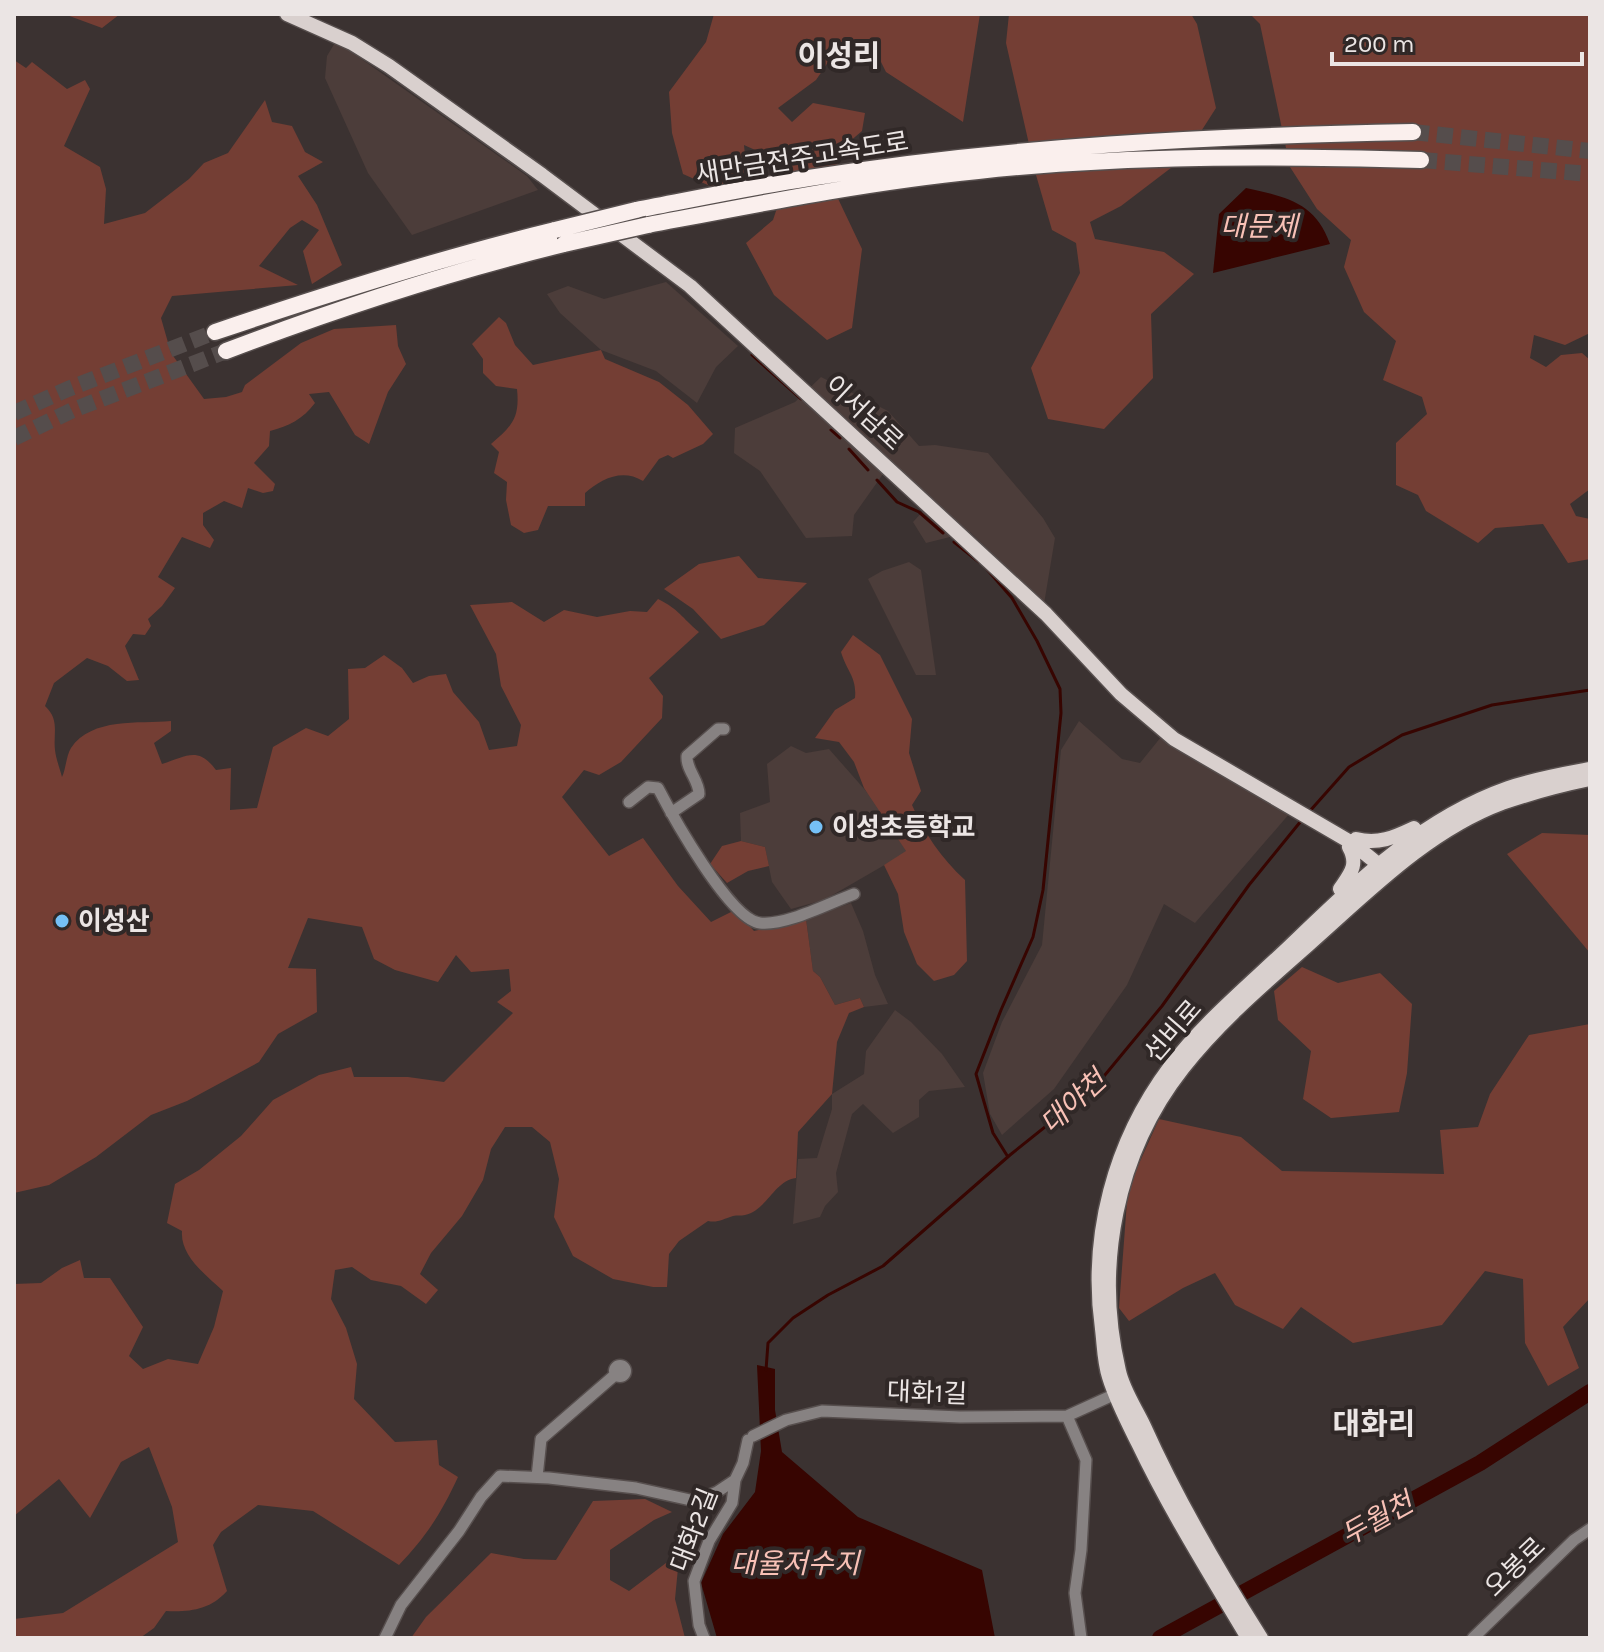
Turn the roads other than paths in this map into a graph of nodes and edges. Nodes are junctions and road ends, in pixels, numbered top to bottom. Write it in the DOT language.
graph roads {
  1 [pos="287,14"];
  2 [pos="1413,132"];
  3 [pos="1421,160"];
  4 [pos="559,237"];
  5 [pos="406,279"];
  6 [pos="215,332"];
  7 [pos="226,351"];
  8 [pos="724,729"];
  9 [pos="1590,769"];
  10 [pos="1590,779"];
  11 [pos="629,802"];
  12 [pos="671,813"];
  13 [pos="1428,828"];
  14 [pos="1352,843"];
  15 [pos="1384,868"];
  16 [pos="854,894"];
  17 [pos="1343,894"];
  18 [pos="616,1374"];
  19 [pos="1121,1391"];
  20 [pos="1067,1416"];
  21 [pos="751,1438"];
  22 [pos="537,1477"];
  23 [pos="735,1480"];
  24 [pos="1590,1529"];
  25 [pos="1242,1618"];
  26 [pos="385,1638"];
  27 [pos="704,1638"];
  28 [pos="1081,1638"];
  29 [pos="1248,1638"];
  30 [pos="1261,1638"];
  31 [pos="1473,1638"];
  1 -- 14 [label="main road, 이서남로"];
  2 -- 4 [label="highway, 새만금전주고속도로, bridge"];
  3 -- 4 [label="highway, 새만금전주고속도로, bridge"];
  4 -- 5 [label="highway, 새만금전주고속도로"];
  5 -- 6 [label="highway, 새만금전주고속도로"];
  5 -- 7 [label="highway, 새만금전주고속도로"];
  8 -- 12 [label="street"];
  9 -- 13 [label="main road, 선비로"];
  10 -- 15 [label="main road, 선비로"];
  11 -- 12 [label="street"];
  12 -- 16 [label="street"];
  13 -- 14 [label="main road"];
  13 -- 15 [label="main road, 선비로"];
  14 -- 15 [label="main road, 이서남로"];
  14 -- 17 [label="main road"];
  15 -- 17 [label="main road, 선비로"];
  15 -- 19 [label="main road, 선비로"];
  17 -- 19 [label="main road, 선비로"];
  18 -- 22 [label="street"];
  19 -- 20 [label="street, 대화1길"];
  19 -- 25 [label="main road, 선비로"];
  20 -- 21 [label="street, 대화1길"];
  20 -- 28 [label="street"];
  21 -- 23 [label="street, 대화2길"];
  22 -- 23 [label="street"];
  22 -- 26 [label="street"];
  23 -- 27 [label="street, 대화2길"];
  24 -- 31 [label="street, 오봉로"];
  25 -- 29 [label="main road"];
  25 -- 30 [label="main road"];
}
